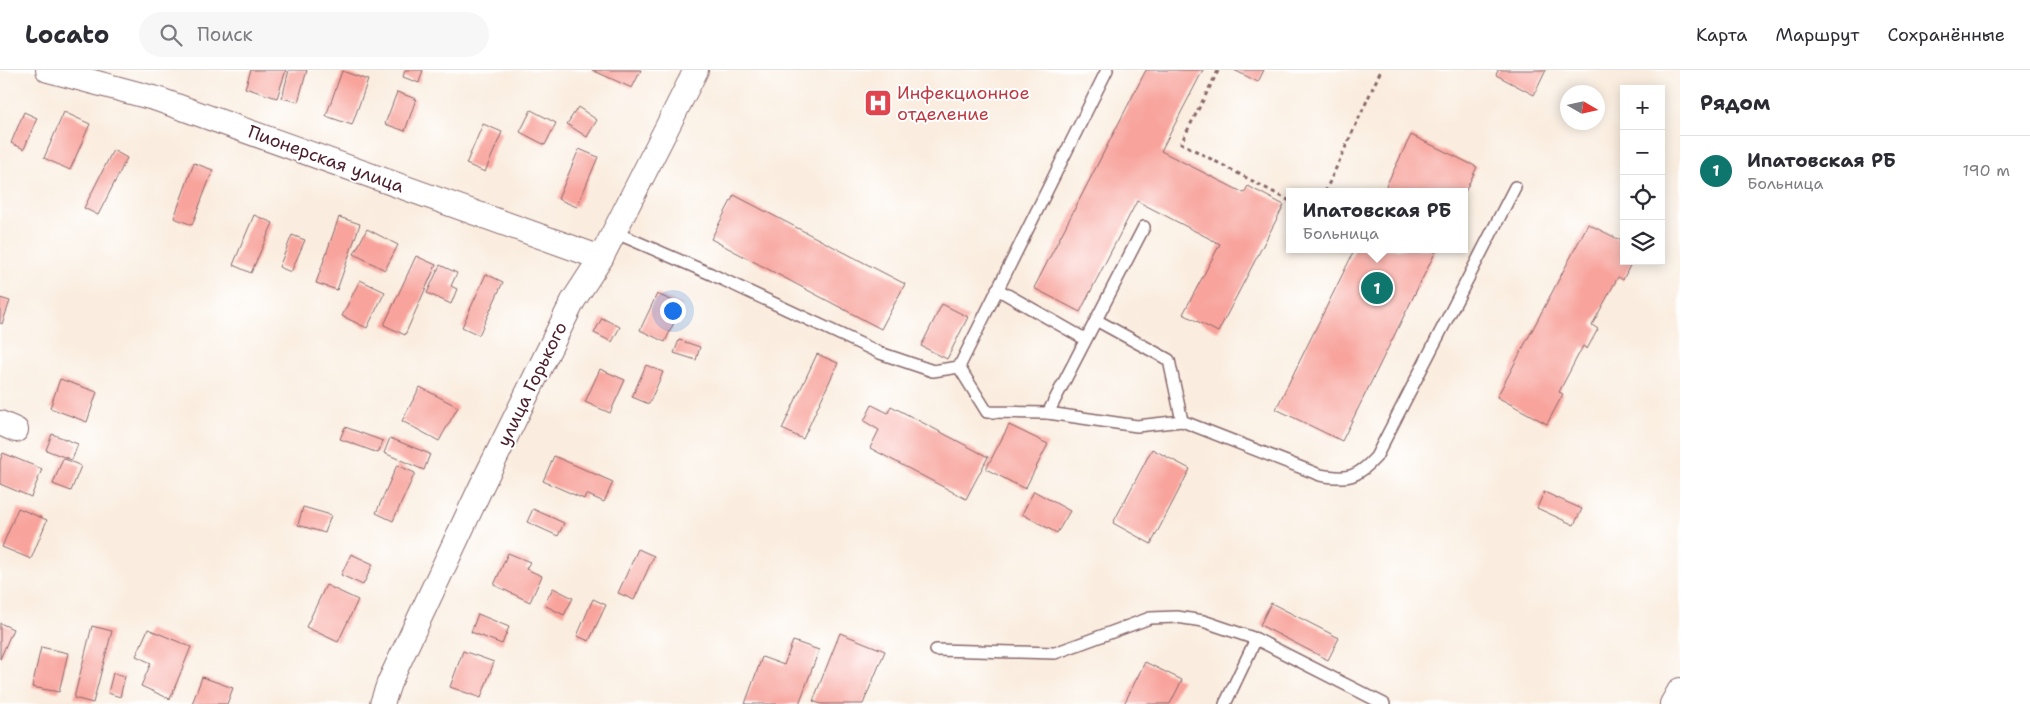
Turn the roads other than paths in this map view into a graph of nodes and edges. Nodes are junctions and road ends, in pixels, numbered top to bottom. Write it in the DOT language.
graph roads {
  1 [pos="48,70"];
  2 [pos="696,70"];
  3 [pos="1107,70"];
  4 [pos="1515,187"];
  5 [pos="1144,227"];
  6 [pos="614,232"];
  7 [pos="601,258"];
  8 [pos="998,290"];
  9 [pos="1096,320"];
  10 [pos="1085,339"];
  11 [pos="959,368"];
  12 [pos="1048,413"];
  13 [pos="1182,421"];
  14 [pos="1256,639"];
  15 [pos="936,650"];
  16 [pos="1680,690"];
  17 [pos="382,704"];
  18 [pos="1225,704"];
  19 [pos="1384,704"];
  20 [pos="1672,704"];
  1 -- 7 [label="street, Пионерская улица"];
  2 -- 6 [label="street, улица Горького"];
  3 -- 8 [label="lane"];
  4 -- 13 [label="lane"];
  5 -- 9 [label="lane"];
  6 -- 7 [label="street, улица Горького"];
  6 -- 11 [label="lane"];
  7 -- 17 [label="street, улица Горького"];
  8 -- 10 [label="lane"];
  8 -- 11 [label="lane"];
  9 -- 10 [label="lane"];
  9 -- 13 [label="lane"];
  10 -- 12 [label="lane"];
  11 -- 12 [label="lane"];
  12 -- 13 [label="lane"];
  14 -- 15 [label="lane"];
  14 -- 18 [label="lane"];
  14 -- 19 [label="lane"];
  16 -- 20 [label="street"];
}
